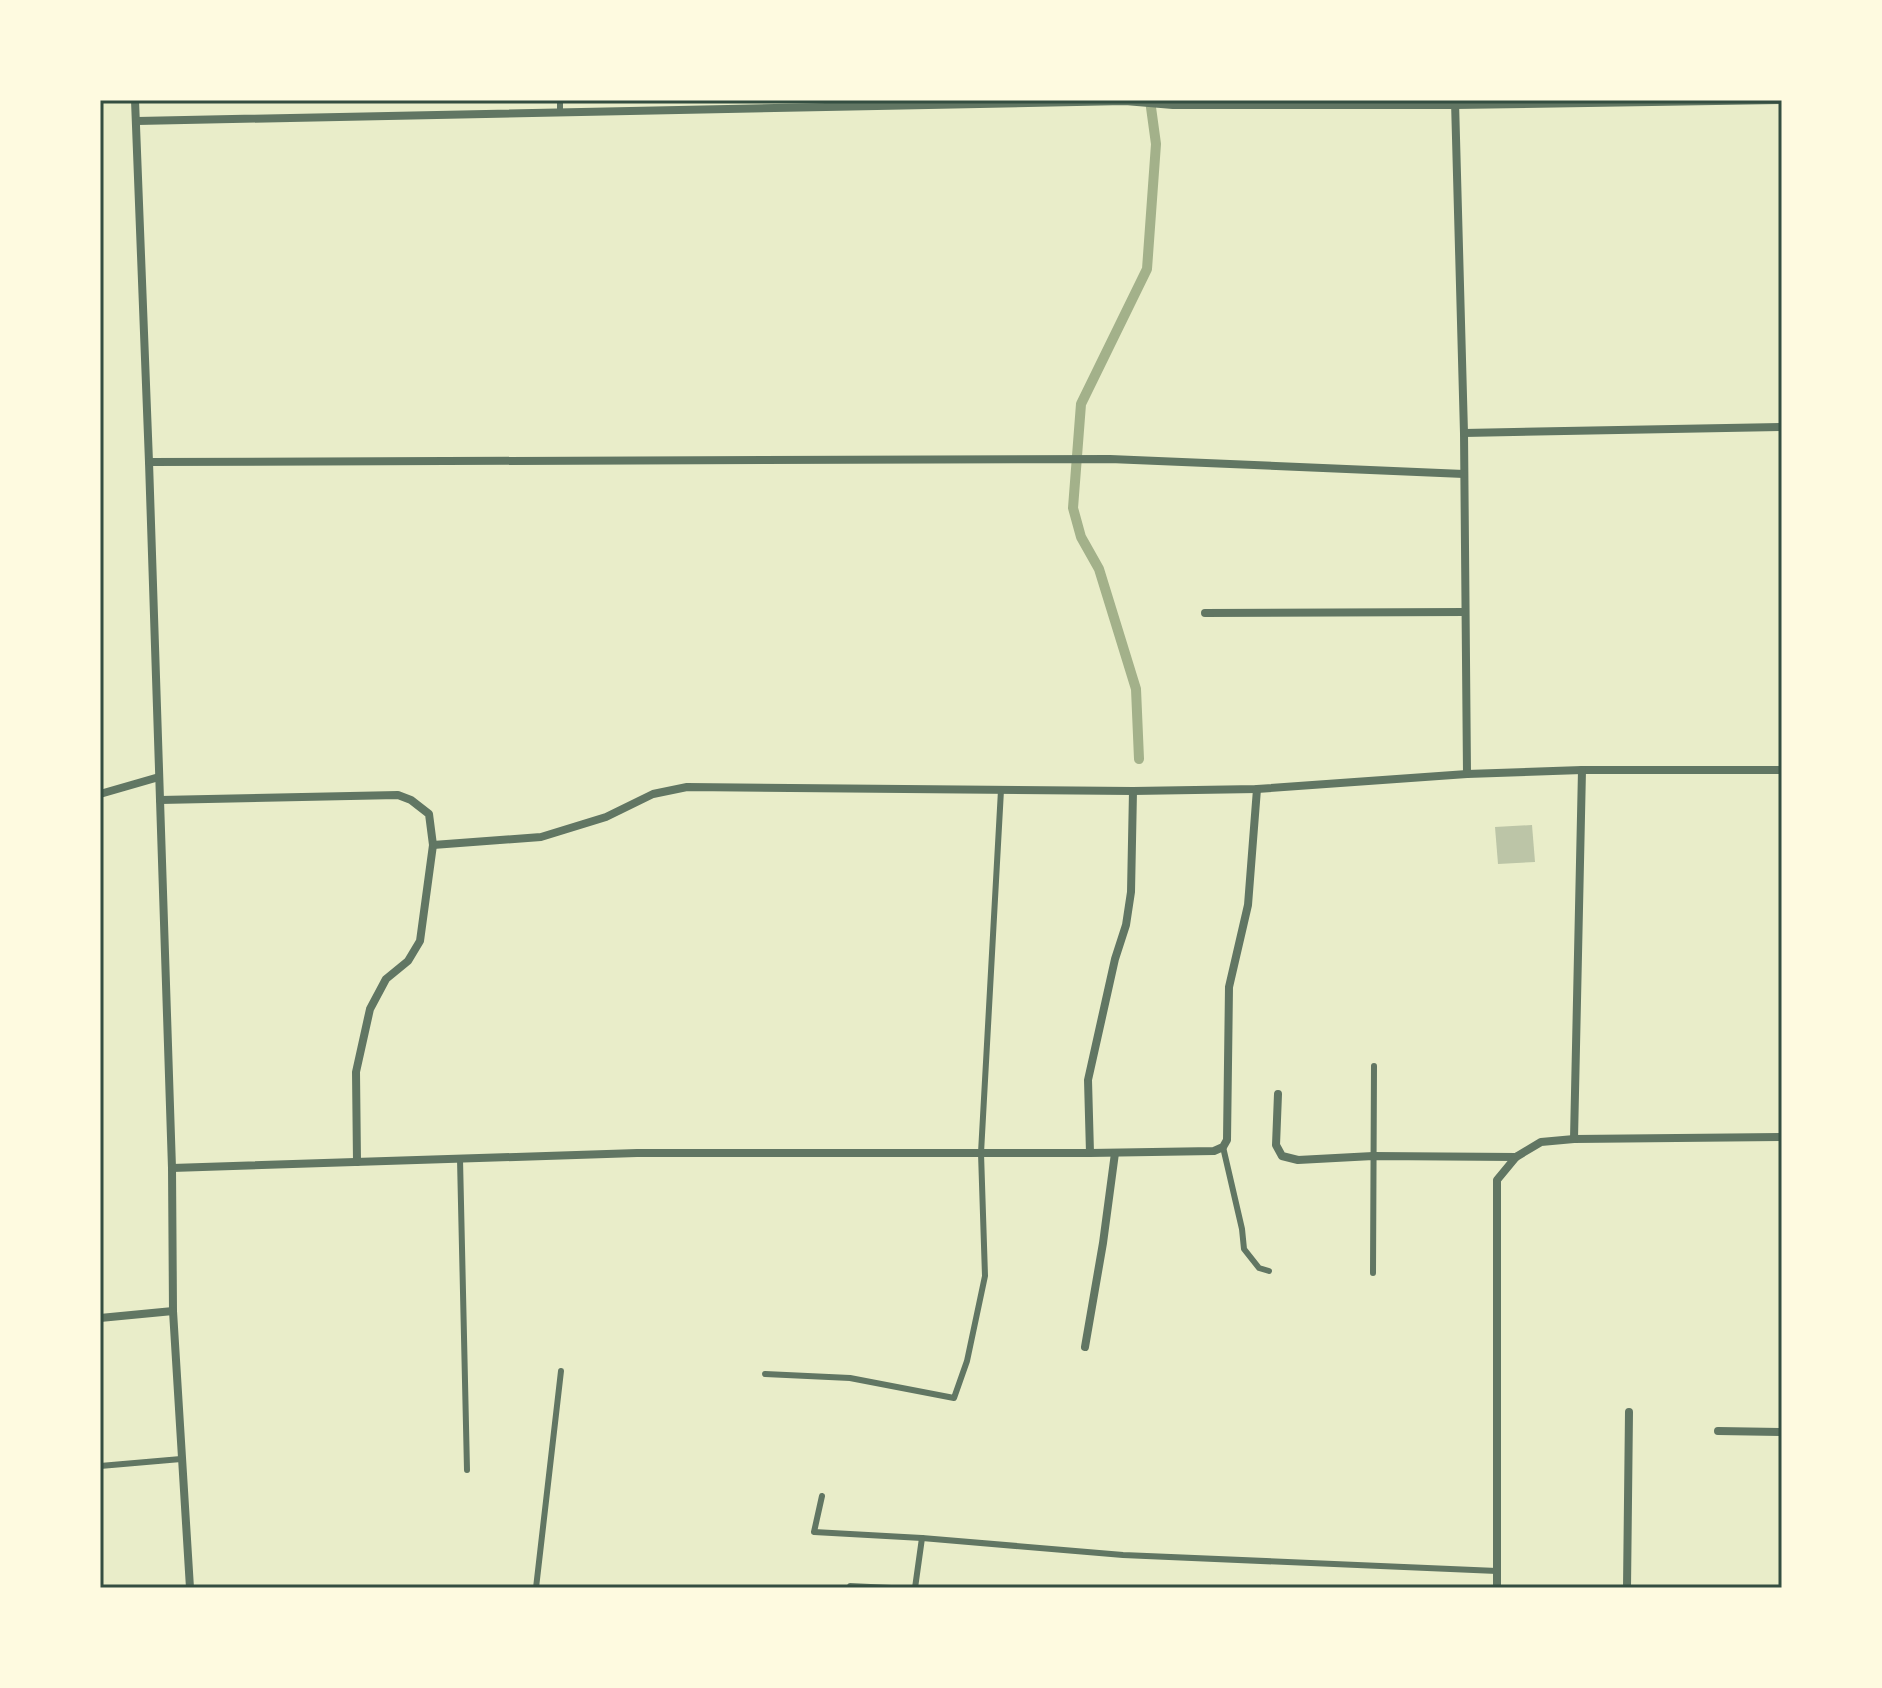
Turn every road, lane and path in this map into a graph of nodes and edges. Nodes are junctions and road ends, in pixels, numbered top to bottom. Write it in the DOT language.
graph roads {
  1 [pos="135,100"];
  2 [pos="560,100"];
  3 [pos="1782,100"];
  4 [pos="1125,101"];
  5 [pos="1455,103"];
  6 [pos="560,113"];
  7 [pos="137,121"];
  8 [pos="1782,427"];
  9 [pos="1464,433"];
  10 [pos="149,462"];
  11 [pos="1464,474"];
  12 [pos="1465,612"];
  13 [pos="1205,613"];
  14 [pos="1582,770"];
  15 [pos="1782,770"];
  16 [pos="1467,774"];
  17 [pos="159,777"];
  18 [pos="1257,789"];
  19 [pos="1001,790"];
  20 [pos="1137,791"];
  21 [pos="100,794"];
  22 [pos="160,800"];
  23 [pos="433,845"];
  24 [pos="1374,1066"];
  25 [pos="1278,1094"];
  26 [pos="1782,1137"];
  27 [pos="1574,1139"];
  28 [pos="1223,1147"];
  29 [pos="981,1153"];
  30 [pos="1090,1153"];
  31 [pos="1115,1153"];
  32 [pos="1373,1156"];
  33 [pos="1516,1157"];
  34 [pos="460,1159"];
  35 [pos="357,1162"];
  36 [pos="172,1168"];
  37 [pos="1269,1271"];
  38 [pos="1373,1273"];
  39 [pos="173,1311"];
  40 [pos="100,1318"];
  41 [pos="1085,1347"];
  42 [pos="561,1371"];
  43 [pos="765,1374"];
  44 [pos="1629,1412"];
  45 [pos="1718,1431"];
  46 [pos="1782,1432"];
  47 [pos="181,1459"];
  48 [pos="100,1466"];
  49 [pos="467,1470"];
  50 [pos="822,1496"];
  51 [pos="922,1538"];
  52 [pos="1497,1571"];
  53 [pos="190,1588"];
  54 [pos="536,1588"];
  55 [pos="849,1588"];
  56 [pos="891,1588"];
  57 [pos="915,1588"];
  58 [pos="1497,1588"];
  59 [pos="1627,1588"];
  1 -- 7 [label="street"];
  2 -- 6 [label="lane"];
  3 -- 5 [label="street"];
  4 -- 5 [label="street"];
  4 -- 6 [label="street"];
  5 -- 9 [label="street"];
  6 -- 7 [label="street"];
  7 -- 10 [label="street"];
  8 -- 9 [label="street"];
  9 -- 11 [label="street"];
  10 -- 11 [label="street"];
  10 -- 17 [label="street"];
  11 -- 12 [label="street"];
  12 -- 13 [label="street"];
  12 -- 16 [label="street"];
  14 -- 15 [label="street"];
  14 -- 16 [label="street"];
  14 -- 27 [label="street"];
  16 -- 18 [label="street"];
  17 -- 21 [label="street"];
  17 -- 22 [label="street"];
  18 -- 20 [label="street"];
  18 -- 28 [label="street"];
  19 -- 20 [label="street"];
  19 -- 23 [label="street"];
  19 -- 29 [label="lane"];
  20 -- 30 [label="street"];
  22 -- 23 [label="street"];
  22 -- 36 [label="street"];
  23 -- 35 [label="street"];
  24 -- 32 [label="lane"];
  25 -- 32 [label="street"];
  26 -- 27 [label="street"];
  27 -- 33 [label="street"];
  28 -- 31 [label="street"];
  28 -- 37 [label="lane"];
  29 -- 30 [label="street"];
  29 -- 34 [label="street"];
  29 -- 43 [label="lane"];
  30 -- 31 [label="street"];
  31 -- 41 [label="street"];
  32 -- 33 [label="street"];
  32 -- 38 [label="lane"];
  33 -- 52 [label="street"];
  34 -- 35 [label="street"];
  34 -- 49 [label="lane"];
  35 -- 36 [label="street"];
  36 -- 39 [label="street"];
  39 -- 40 [label="street"];
  39 -- 47 [label="street"];
  42 -- 54 [label="lane"];
  44 -- 59 [label="street"];
  45 -- 46 [label="street"];
  47 -- 48 [label="lane"];
  47 -- 53 [label="street"];
  50 -- 51 [label="lane"];
  51 -- 52 [label="lane"];
  51 -- 57 [label="lane"];
  52 -- 58 [label="street"];
  55 -- 56 [label="lane"];
}
